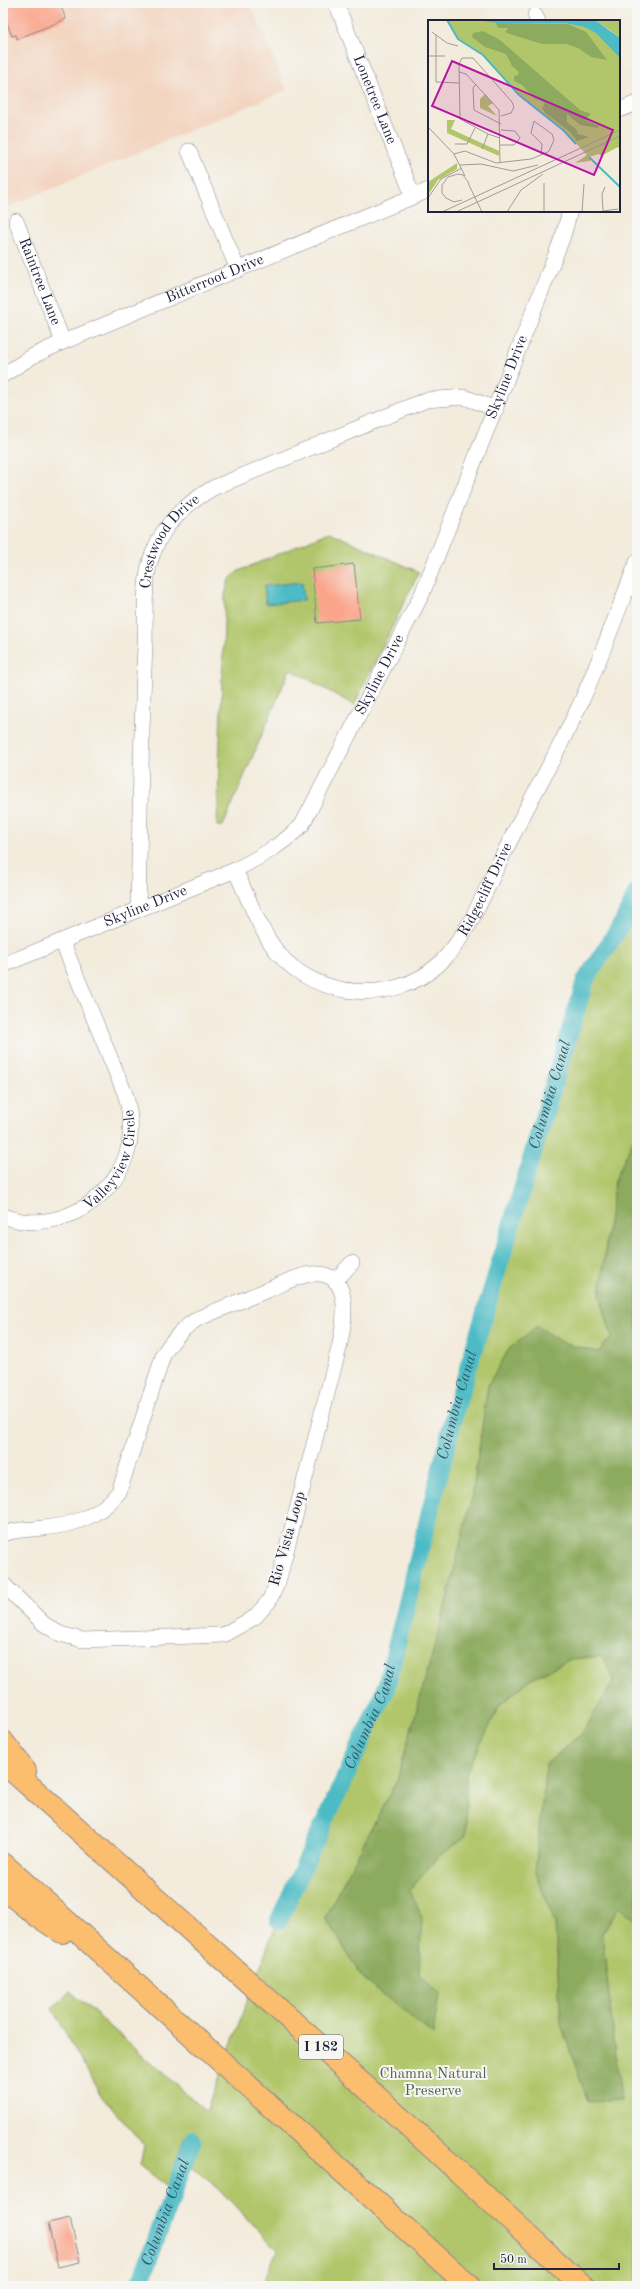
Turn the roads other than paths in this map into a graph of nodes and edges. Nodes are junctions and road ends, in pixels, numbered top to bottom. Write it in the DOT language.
graph roads {
  1 [pos="336,3"];
  2 [pos="637,103"];
  3 [pos="620,110"];
  4 [pos="189,150"];
  5 [pos="428,190"];
  6 [pos="413,196"];
  7 [pos="570,212"];
  8 [pos="16,221"];
  9 [pos="238,270"];
  10 [pos="63,342"];
  11 [pos="3,375"];
  12 [pos="496,409"];
  13 [pos="637,562"];
  14 [pos="235,870"];
  15 [pos="138,909"];
  16 [pos="62,941"];
  17 [pos="3,965"];
  18 [pos="3,1216"];
  19 [pos="352,1263"];
  20 [pos="335,1281"];
  21 [pos="3,1534"];
  22 [pos="3,1584"];
  23 [pos="3,1742"];
  24 [pos="3,1762"];
  25 [pos="55,1810"];
  26 [pos="3,1864"];
  27 [pos="3,1888"];
  28 [pos="125,1974"];
  29 [pos="469,2286"];
  30 [pos="583,2286"];
  1 -- 6 [label="street, Lonetree Lane"];
  2 -- 3 [label="street"];
  4 -- 9 [label="street"];
  5 -- 6 [label="street, Bitterroot Drive"];
  6 -- 9 [label="street, Bitterroot Drive"];
  7 -- 12 [label="street, Skyline Drive"];
  8 -- 10 [label="street, Raintree Lane"];
  9 -- 10 [label="street, Bitterroot Drive"];
  10 -- 11 [label="street, Bitterroot Drive"];
  12 -- 14 [label="street, Skyline Drive"];
  12 -- 15 [label="street, Crestwood Drive"];
  13 -- 14 [label="street, Ridgecliff Drive"];
  14 -- 15 [label="street, Skyline Drive"];
  15 -- 16 [label="street, Skyline Drive"];
  16 -- 17 [label="street, Skyline Drive"];
  16 -- 18 [label="street, Valleyview Circle"];
  19 -- 20 [label="street"];
  20 -- 21 [label="street"];
  20 -- 22 [label="street, Rio Vista Loop"];
  23 -- 25 [label="highway"];
  24 -- 25 [label="highway, I 182"];
  25 -- 30 [label="highway, I 182"];
  26 -- 28 [label="highway"];
  27 -- 28 [label="highway"];
  28 -- 29 [label="highway"];
}
